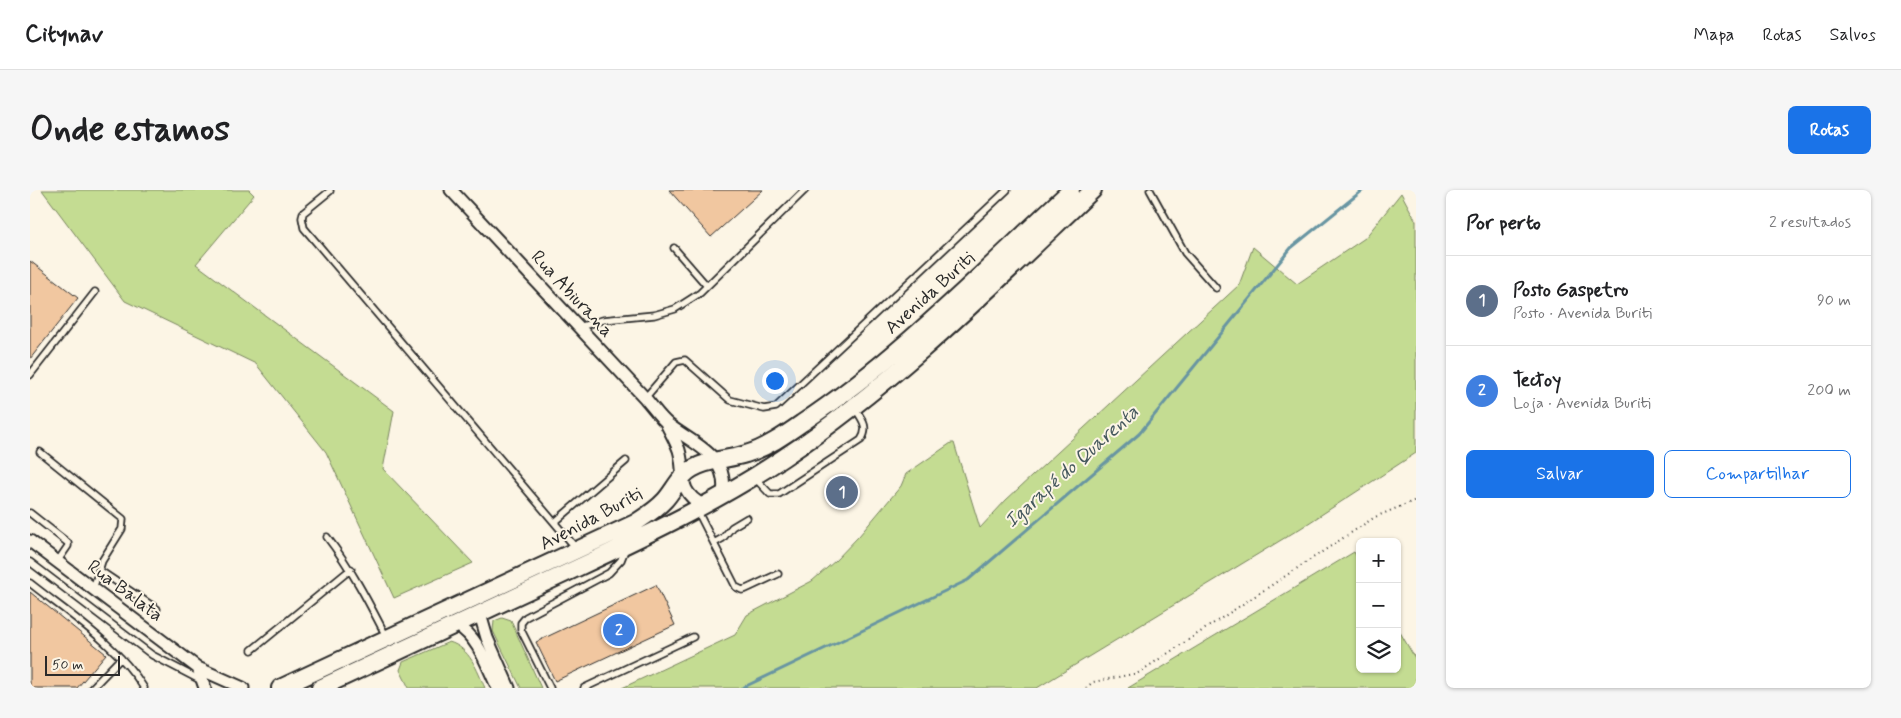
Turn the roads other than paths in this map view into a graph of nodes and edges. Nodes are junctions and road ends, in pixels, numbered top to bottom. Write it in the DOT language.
graph roads {
  1 [pos="451,190"];
  2 [pos="805,190"];
  3 [pos="1007,190"];
  4 [pos="1071,190"];
  5 [pos="1093,190"];
  6 [pos="1150,190"];
  7 [pos="330,191"];
  8 [pos="674,248"];
  9 [pos="707,286"];
  10 [pos="1216,288"];
  11 [pos="95,292"];
  12 [pos="579,327"];
  13 [pos="30,375"];
  14 [pos="646,398"];
  15 [pos="854,406"];
  16 [pos="666,423"];
  17 [pos="40,452"];
  18 [pos="716,460"];
  19 [pos="626,461"];
  20 [pos="682,477"];
  21 [pos="754,477"];
  22 [pos="723,494"];
  23 [pos="700,507"];
  24 [pos="30,513"];
  25 [pos="747,518"];
  26 [pos="555,522"];
  27 [pos="328,537"];
  28 [pos="30,541"];
  29 [pos="714,543"];
  30 [pos="628,544"];
  31 [pos="578,550"];
  32 [pos="30,562"];
  33 [pos="57,562"];
  34 [pos="351,569"];
  35 [pos="99,570"];
  36 [pos="778,574"];
  37 [pos="30,582"];
  38 [pos="93,589"];
  39 [pos="157,609"];
  40 [pos="480,614"];
  41 [pos="457,625"];
  42 [pos="693,638"];
  43 [pos="388,639"];
  44 [pos="252,650"];
  45 [pos="121,658"];
  46 [pos="198,668"];
  47 [pos="204,685"];
  48 [pos="92,688"];
  49 [pos="144,688"];
  50 [pos="243,688"];
  51 [pos="280,688"];
  52 [pos="320,688"];
  53 [pos="498,688"];
  54 [pos="509,688"];
  55 [pos="550,688"];
  56 [pos="584,688"];
  1 -- 12 [label="street, Rua Abiurana"];
  2 -- 9 [label="lane"];
  3 -- 14 [label="lane"];
  4 -- 18 [label="main road, Avenida Buriti"];
  5 -- 15 [label="main road, Avenida Buriti"];
  6 -- 10 [label="lane"];
  7 -- 26 [label="lane"];
  8 -- 9 [label="lane"];
  9 -- 12 [label="lane"];
  11 -- 13 [label="lane"];
  12 -- 14 [label="street, Rua Abiurana"];
  14 -- 16 [label="street, Rua Abiurana"];
  15 -- 21 [label="main road, Avenida Buriti"];
  15 -- 21 [label="lane"];
  16 -- 18 [label="street, Rua Abiurana"];
  16 -- 20 [label="street, Rua Abiurana"];
  17 -- 35 [label="lane"];
  18 -- 20 [label="main road, Avenida Buriti"];
  18 -- 22 [label="street"];
  19 -- 26 [label="lane"];
  20 -- 23 [label="street, Rua Abiurana"];
  20 -- 31 [label="main road, Avenida Buriti"];
  21 -- 22 [label="main road, Avenida Buriti"];
  22 -- 23 [label="main road, Avenida Buriti"];
  23 -- 29 [label="lane"];
  23 -- 30 [label="main road, Avenida Buriti"];
  24 -- 33 [label="lane"];
  25 -- 29 [label="lane"];
  26 -- 31 [label="lane"];
  27 -- 34 [label="lane"];
  28 -- 33 [label="street, Rua Balata"];
  29 -- 36 [label="lane"];
  30 -- 40 [label="main road, Avenida Buriti"];
  30 -- 55 [label="lane"];
  31 -- 43 [label="main road, Avenida Buriti"];
  32 -- 47 [label="lane"];
  33 -- 38 [label="street, Rua Balata"];
  34 -- 43 [label="lane"];
  34 -- 44 [label="lane"];
  35 -- 38 [label="lane"];
  35 -- 39 [label="lane"];
  37 -- 45 [label="lane"];
  38 -- 46 [label="street, Rua Balata"];
  40 -- 41 [label="main road, Avenida Buriti"];
  40 -- 54 [label="street"];
  41 -- 52 [label="main road, Avenida Buriti"];
  41 -- 53 [label="street"];
  42 -- 56 [label="lane"];
  43 -- 51 [label="main road, Avenida Buriti"];
  45 -- 48 [label="lane"];
  45 -- 49 [label="lane"];
  46 -- 47 [label="street, Rua Balata"];
  46 -- 50 [label="street, Rua Balata"];
}
